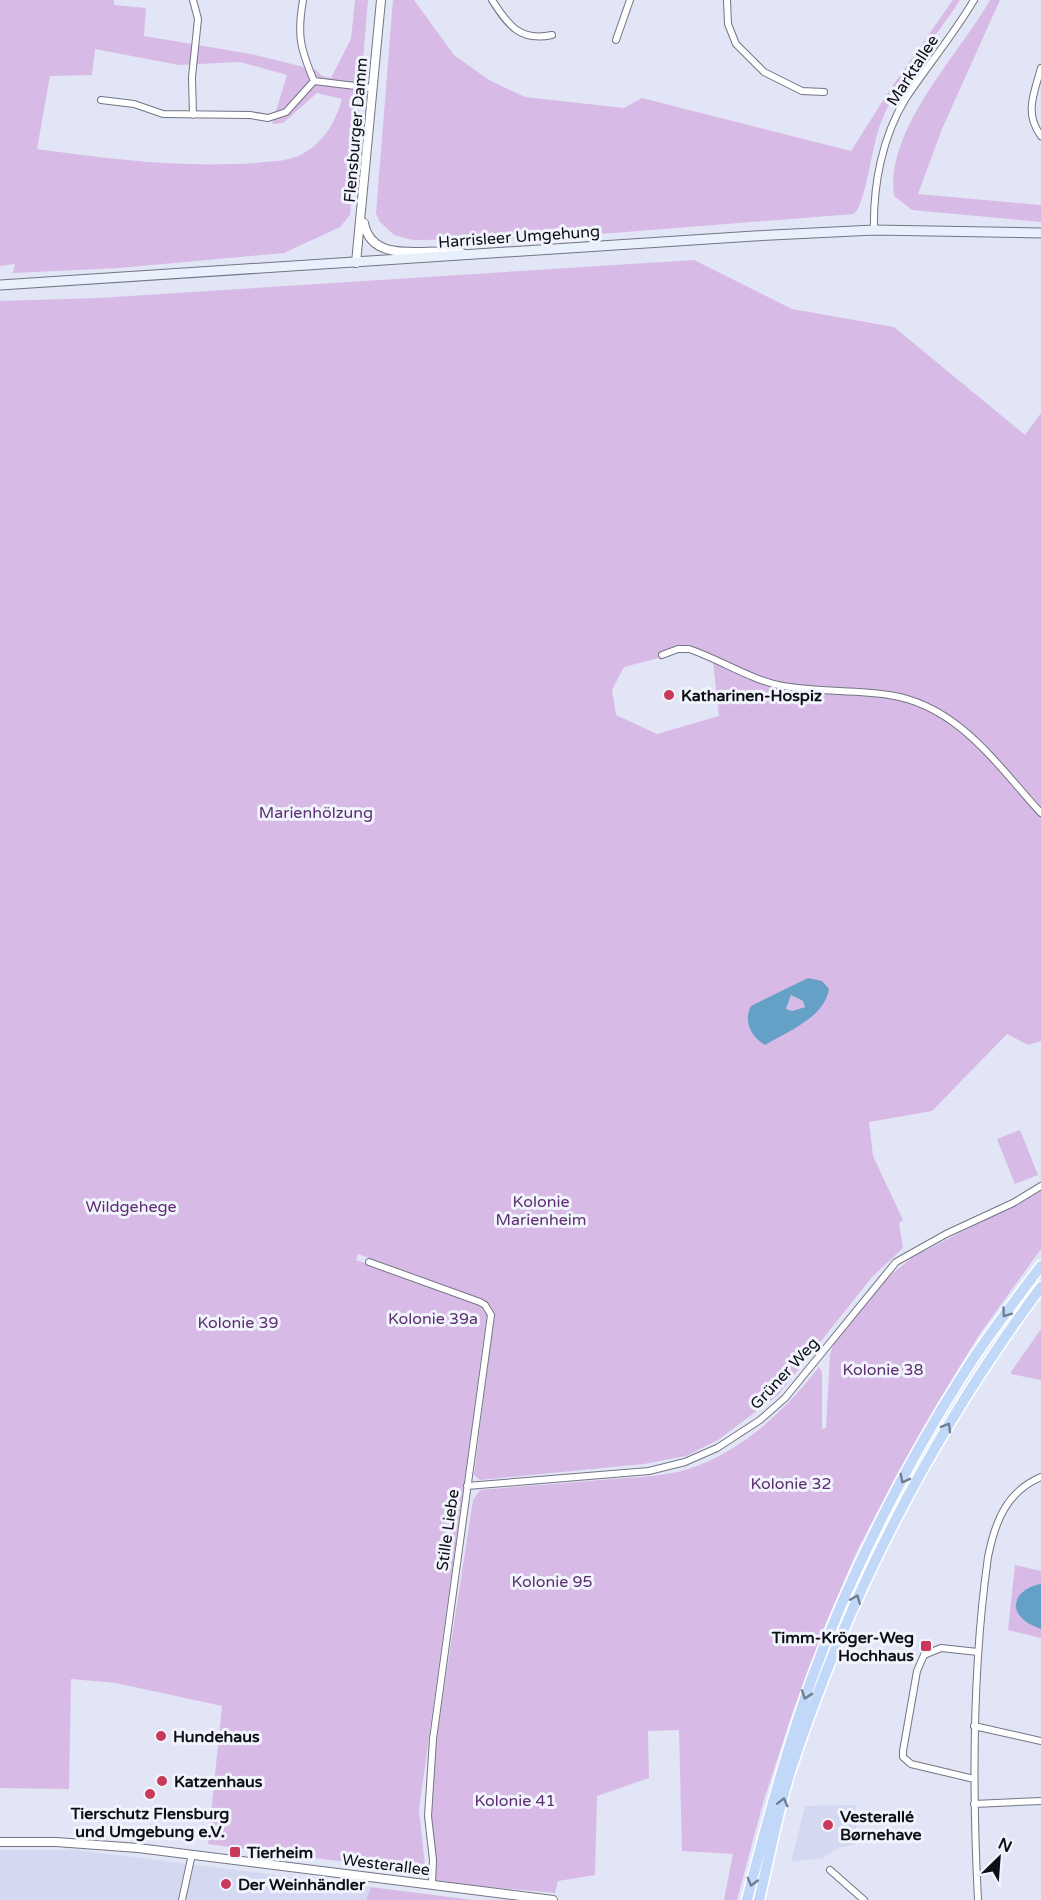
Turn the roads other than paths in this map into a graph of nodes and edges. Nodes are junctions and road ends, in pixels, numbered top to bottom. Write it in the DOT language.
graph roads {
  1 [pos="193,0"];
  2 [pos="303,0"];
  3 [pos="381,0"];
  4 [pos="492,0"];
  5 [pos="630,0"];
  6 [pos="727,0"];
  7 [pos="974,0"];
  8 [pos="552,35"];
  9 [pos="616,40"];
  10 [pos="1041,68"];
  11 [pos="314,81"];
  12 [pos="372,88"];
  13 [pos="824,92"];
  14 [pos="100,100"];
  15 [pos="193,115"];
  16 [pos="1041,136"];
  17 [pos="362,212"];
  18 [pos="874,230"];
  19 [pos="1041,233"];
  20 [pos="469,254"];
  21 [pos="356,262"];
  22 [pos="0,285"];
  23 [pos="662,655"];
  24 [pos="1041,813"];
  25 [pos="1041,1186"];
  26 [pos="369,1262"];
  27 [pos="1041,1266"];
  28 [pos="1041,1287"];
  29 [pos="1041,1477"];
  30 [pos="467,1486"];
  31 [pos="978,1652"];
  32 [pos="974,1726"];
  33 [pos="1041,1741"];
  34 [pos="974,1779"];
  35 [pos="1041,1801"];
  36 [pos="974,1804"];
  37 [pos="0,1842"];
  38 [pos="192,1854"];
  39 [pos="830,1870"];
  40 [pos="432,1883"];
  41 [pos="182,1900"];
  42 [pos="553,1900"];
  43 [pos="747,1900"];
  44 [pos="759,1900"];
  45 [pos="864,1900"];
  46 [pos="978,1900"];
  1 -- 15 [label="street"];
  2 -- 11 [label="street"];
  3 -- 12 [label="street, Flensburger Damm"];
  4 -- 8 [label="street"];
  5 -- 9 [label="street"];
  6 -- 13 [label="street"];
  7 -- 18 [label="street, Marktallee"];
  10 -- 16 [label="street"];
  11 -- 12 [label="street"];
  11 -- 15 [label="street"];
  12 -- 17 [label="street, Flensburger Damm"];
  14 -- 15 [label="street"];
  17 -- 20 [label="street"];
  17 -- 21 [label="street, Flensburger Damm"];
  18 -- 19 [label="main road, Harrisleer Umgehung"];
  18 -- 20 [label="main road, Harrisleer Umgehung"];
  20 -- 21 [label="main road, Harrisleer Umgehung"];
  21 -- 22 [label="main road, Harrisleer Umgehung"];
  23 -- 24 [label="street"];
  25 -- 30 [label="street, Grüner Weg"];
  26 -- 30 [label="street, Stille Liebe"];
  27 -- 43 [label="highway, one-way"];
  44 -- 28 [label="highway, one-way"];
  29 -- 31 [label="street"];
  30 -- 40 [label="street, Stille Liebe"];
  31 -- 32 [label="street"];
  31 -- 34 [label="street"];
  32 -- 33 [label="street"];
  32 -- 34 [label="street"];
  34 -- 36 [label="street"];
  35 -- 36 [label="street"];
  36 -- 46 [label="street"];
  37 -- 38 [label="street, Westerallee"];
  38 -- 40 [label="street, Westerallee"];
  38 -- 41 [label="street"];
  39 -- 45 [label="street"];
  40 -- 42 [label="street, Westerallee"];
}
